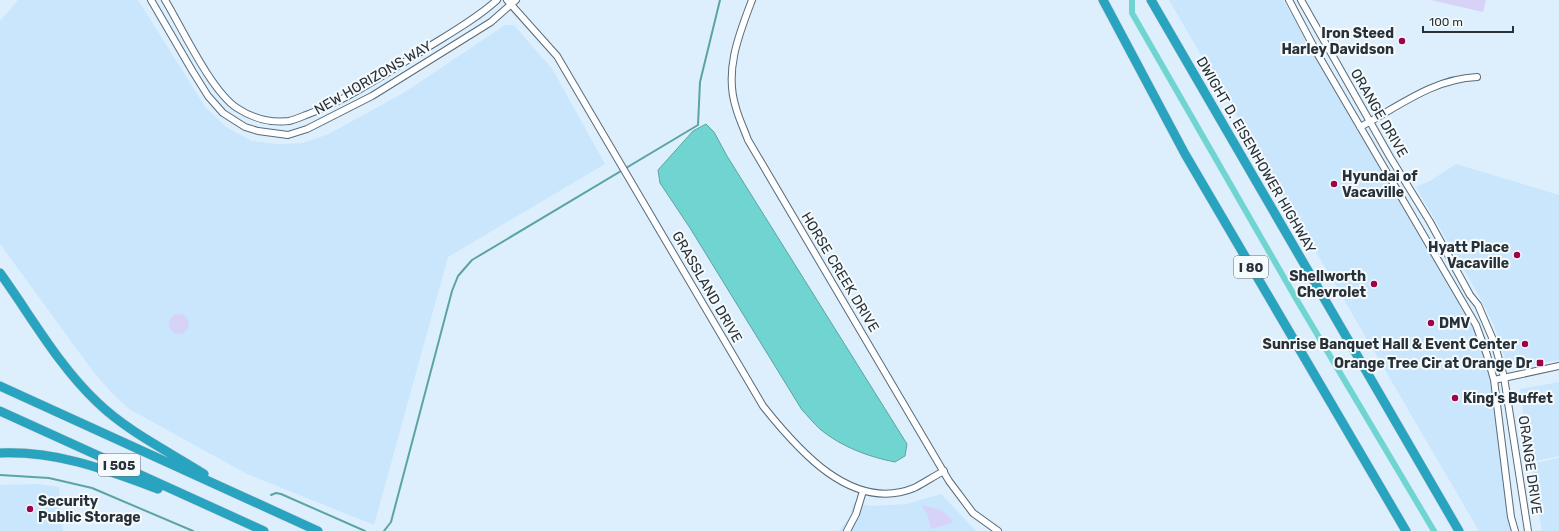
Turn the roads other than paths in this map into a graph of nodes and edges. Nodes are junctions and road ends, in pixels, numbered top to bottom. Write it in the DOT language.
graph roads {
  1 [pos="151,0"];
  2 [pos="165,0"];
  3 [pos="497,0"];
  4 [pos="507,0"];
  5 [pos="516,0"];
  6 [pos="752,0"];
  7 [pos="1102,0"];
  8 [pos="1151,0"];
  9 [pos="1289,0"];
  10 [pos="1301,0"];
  11 [pos="511,5"];
  12 [pos="1477,77"];
  13 [pos="1370,122"];
  14 [pos="1360,127"];
  15 [pos="0,273"];
  16 [pos="1559,366"];
  17 [pos="1504,378"];
  18 [pos="1494,380"];
  19 [pos="0,386"];
  20 [pos="0,411"];
  21 [pos="0,453"];
  22 [pos="944,471"];
  23 [pos="863,491"];
  24 [pos="234,493"];
  25 [pos="238,519"];
  26 [pos="264,531"];
  27 [pos="318,531"];
  28 [pos="847,531"];
  29 [pos="998,531"];
  30 [pos="1406,531"];
  31 [pos="1459,531"];
  32 [pos="1515,531"];
  33 [pos="1528,531"];
  1 -- 11 [label="street, NEW HORIZONS WAY"];
  2 -- 3 [label="street, NEW HORIZONS WAY"];
  4 -- 11 [label="street, GRASSLAND DRIVE"];
  5 -- 11 [label="street, NEW HORIZONS WAY"];
  6 -- 22 [label="street, HORSE CREEK DRIVE"];
  7 -- 30 [label="highway, I 80"];
  8 -- 31 [label="highway, DWIGHT D. EISENHOWER HIGHWAY"];
  9 -- 14 [label="street, ORANGE DRIVE"];
  10 -- 13 [label="street, ORANGE DRIVE"];
  11 -- 23 [label="street, GRASSLAND DRIVE"];
  12 -- 13 [label="street"];
  13 -- 14 [label="street"];
  13 -- 17 [label="street, ORANGE DRIVE"];
  14 -- 18 [label="street, ORANGE DRIVE"];
  15 -- 24 [label="highway"];
  16 -- 17 [label="street"];
  17 -- 18 [label="street"];
  17 -- 33 [label="street, ORANGE DRIVE"];
  18 -- 32 [label="street, ORANGE DRIVE"];
  19 -- 24 [label="highway, I 505"];
  20 -- 25 [label="highway, I 505"];
  21 -- 25 [label="highway"];
  22 -- 23 [label="street, GRASSLAND DRIVE"];
  22 -- 29 [label="street, HORSE CREEK DRIVE"];
  23 -- 28 [label="street"];
  24 -- 27 [label="highway, I 505"];
  25 -- 26 [label="highway, I 505"];
}
